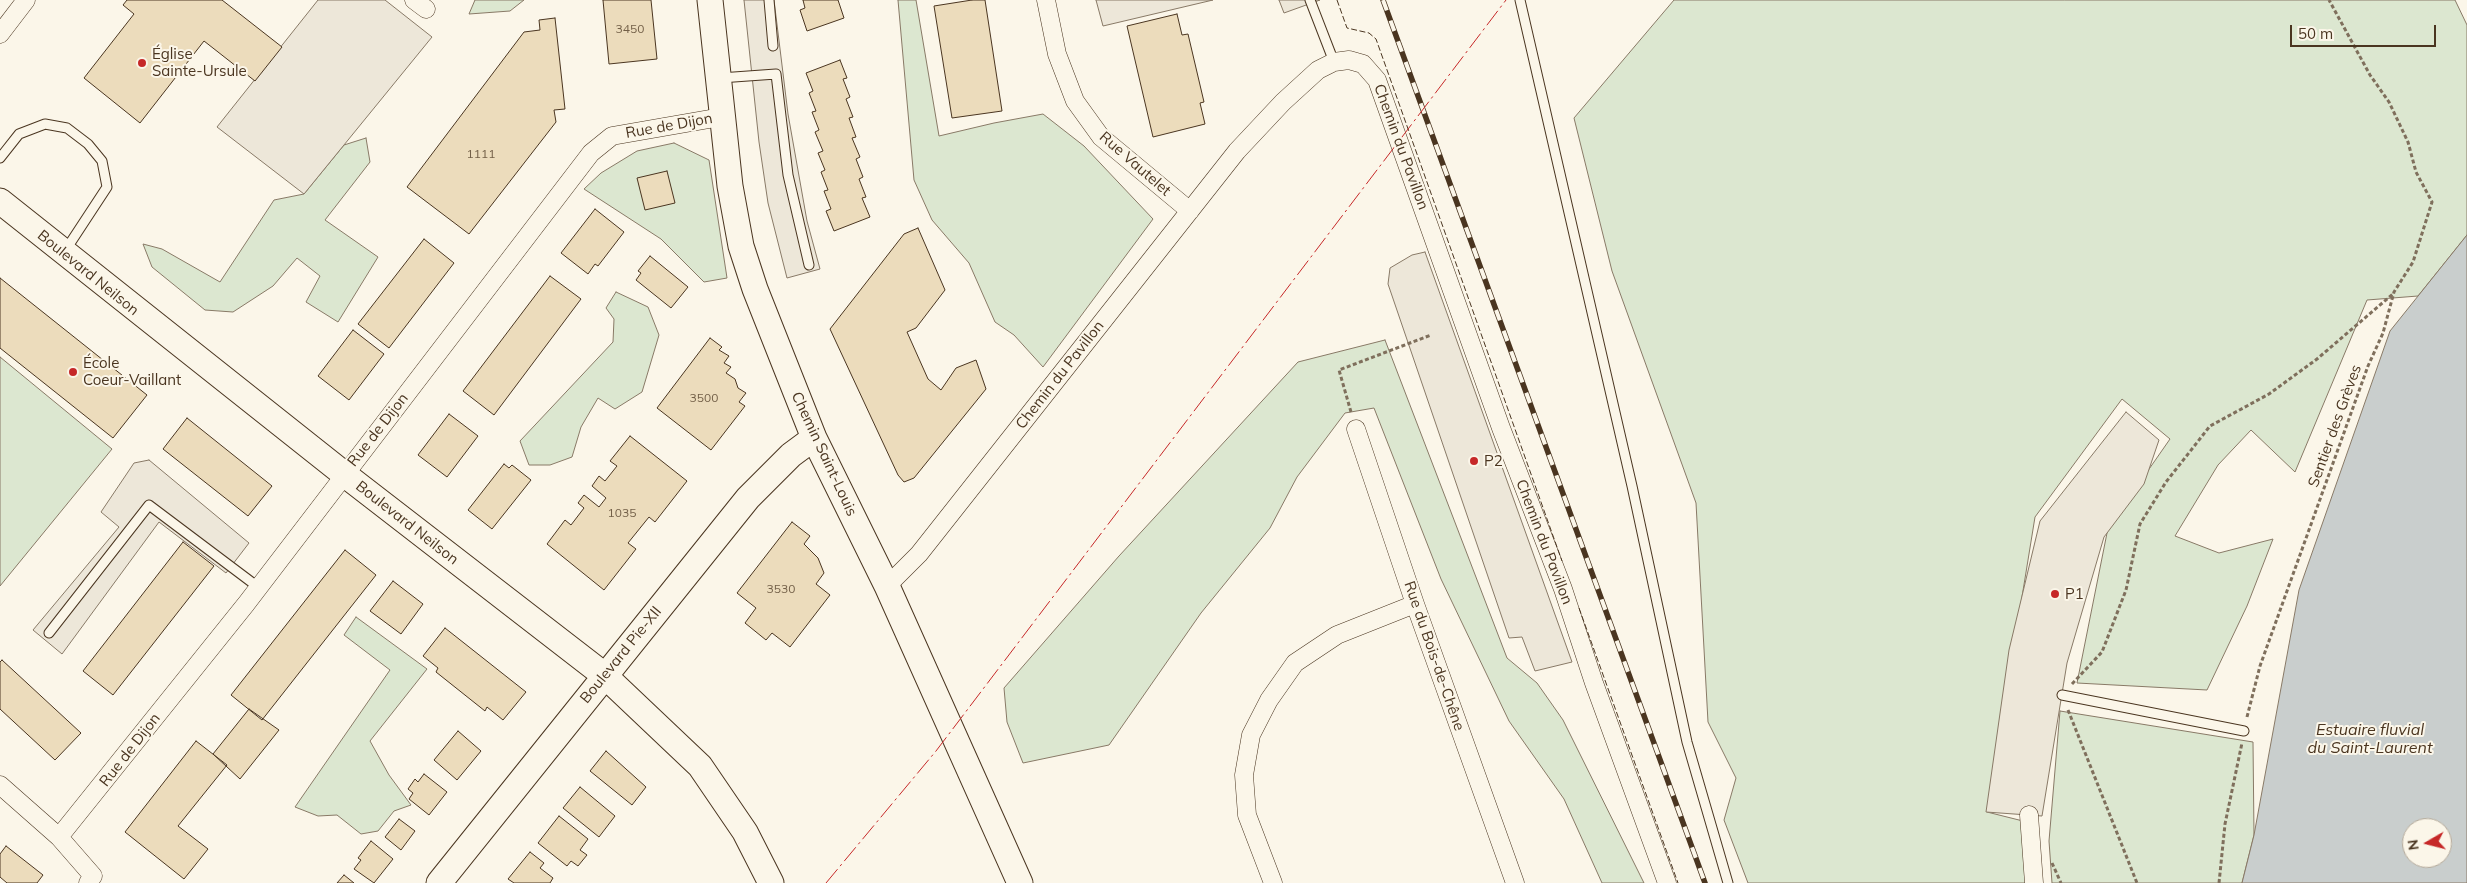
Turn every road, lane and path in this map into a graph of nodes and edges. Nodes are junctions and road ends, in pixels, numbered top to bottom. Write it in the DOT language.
graph roads {
  1 [pos="26,0"];
  2 [pos="710,0"];
  3 [pos="768,0"];
  4 [pos="1046,0"];
  5 [pos="1310,0"];
  6 [pos="1520,0"];
  7 [pos="2329,0"];
  8 [pos="0,34"];
  9 [pos="773,46"];
  10 [pos="1334,62"];
  11 [pos="717,78"];
  12 [pos="721,117"];
  13 [pos="0,158"];
  14 [pos="0,202"];
  15 [pos="1190,211"];
  16 [pos="64,254"];
  17 [pos="809,265"];
  18 [pos="2394,292"];
  19 [pos="1430,336"];
  20 [pos="1356,429"];
  21 [pos="814,438"];
  22 [pos="344,474"];
  23 [pos="888,586"];
  24 [pos="258,587"];
  25 [pos="1415,604"];
  26 [pos="49,633"];
  27 [pos="604,675"];
  28 [pos="2062,695"];
  29 [pos="2244,731"];
  30 [pos="0,785"];
  31 [pos="2029,815"];
  32 [pos="59,837"];
  33 [pos="90,880"];
  34 [pos="440,883"];
  35 [pos="771,883"];
  36 [pos="1020,883"];
  37 [pos="1273,883"];
  38 [pos="1515,883"];
  39 [pos="1667,883"];
  40 [pos="1728,883"];
  41 [pos="2034,883"];
  42 [pos="2137,883"];
  43 [pos="2219,883"];
  1 -- 8 [label="street"];
  2 -- 11 [label="street, Chemin Saint-Louis"];
  3 -- 9 [label="lane"];
  4 -- 15 [label="street, Rue Vautelet"];
  5 -- 10 [label="lane"];
  6 -- 40 [label="lane"];
  7 -- 18 [label="path, Sentier des Grèves"];
  10 -- 15 [label="street, Chemin du Pavillon"];
  10 -- 39 [label="street, Chemin du Pavillon"];
  11 -- 12 [label="street, Chemin Saint-Louis"];
  11 -- 17 [label="lane"];
  12 -- 21 [label="street, Chemin Saint-Louis"];
  12 -- 22 [label="street, Rue de Dijon"];
  13 -- 16 [label="lane"];
  14 -- 16 [label="street, Boulevard Neilson"];
  15 -- 23 [label="street, Chemin du Pavillon"];
  16 -- 22 [label="street, Boulevard Neilson"];
  18 -- 28 [label="path"];
  18 -- 29 [label="path, Sentier des Grèves"];
  19 -- 20 [label="path"];
  20 -- 25 [label="street, Rue du Bois-de-Chêne"];
  21 -- 23 [label="street, Chemin Saint-Louis"];
  21 -- 27 [label="street, Boulevard Pie-XII"];
  22 -- 24 [label="street, Rue de Dijon"];
  22 -- 27 [label="street, Boulevard Neilson"];
  23 -- 36 [label="street, Chemin Saint-Louis"];
  24 -- 26 [label="lane"];
  24 -- 32 [label="street, Rue de Dijon"];
  25 -- 37 [label="street"];
  25 -- 38 [label="street, Rue du Bois-de-Chêne"];
  27 -- 34 [label="street, Boulevard Pie-XII"];
  27 -- 35 [label="street, Boulevard Neilson"];
  28 -- 29 [label="lane"];
  28 -- 42 [label="path"];
  29 -- 43 [label="path, Sentier des Grèves"];
  30 -- 32 [label="street"];
  31 -- 41 [label="street"];
  32 -- 33 [label="street"];
}
